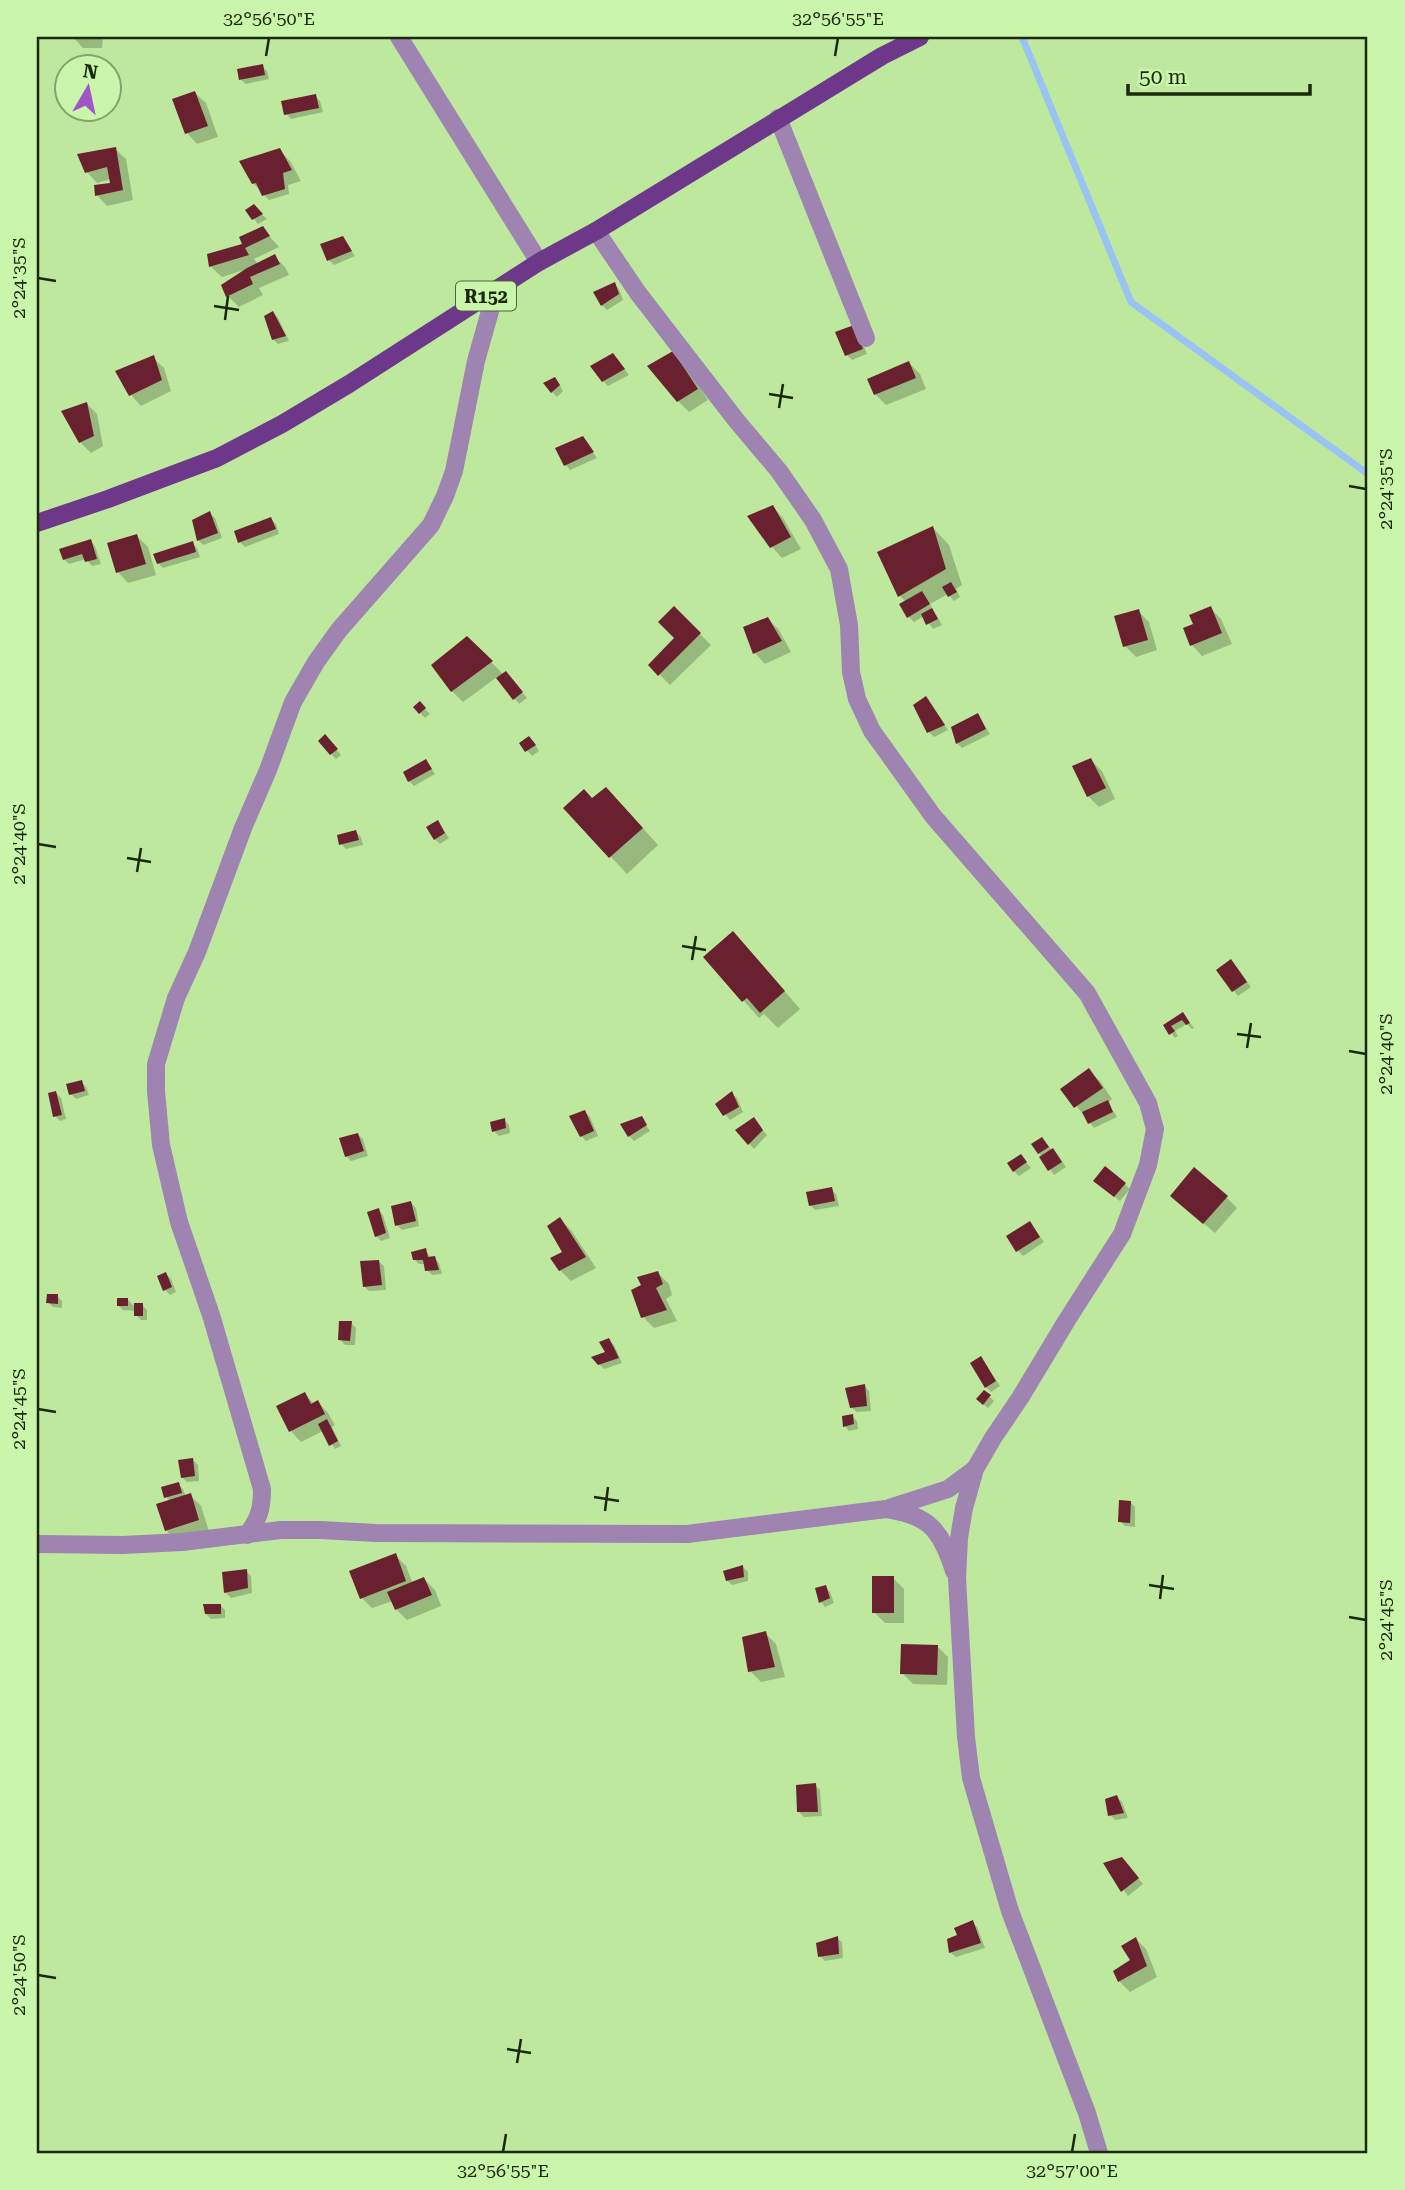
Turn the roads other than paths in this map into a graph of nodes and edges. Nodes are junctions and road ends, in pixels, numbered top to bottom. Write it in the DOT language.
graph roads {
  1 [pos="399,37"];
  2 [pos="920,37"];
  3 [pos="778,118"];
  4 [pos="596,230"];
  5 [pos="539,262"];
  6 [pos="496,290"];
  7 [pos="866,338"];
  8 [pos="37,523"];
  9 [pos="975,1469"];
  10 [pos="886,1509"];
  11 [pos="247,1535"];
  12 [pos="37,1544"];
  13 [pos="957,1577"];
  14 [pos="1099,2153"];
  1 -- 5 [label="street"];
  2 -- 3 [label="main road, R152"];
  3 -- 4 [label="main road, R152"];
  3 -- 7 [label="street"];
  4 -- 5 [label="main road, R152"];
  4 -- 9 [label="street"];
  5 -- 6 [label="main road, R152"];
  6 -- 8 [label="main road, R152"];
  6 -- 11 [label="street"];
  9 -- 10 [label="street"];
  9 -- 13 [label="street"];
  10 -- 11 [label="street"];
  10 -- 13 [label="street"];
  11 -- 12 [label="street"];
  13 -- 14 [label="street"];
}
